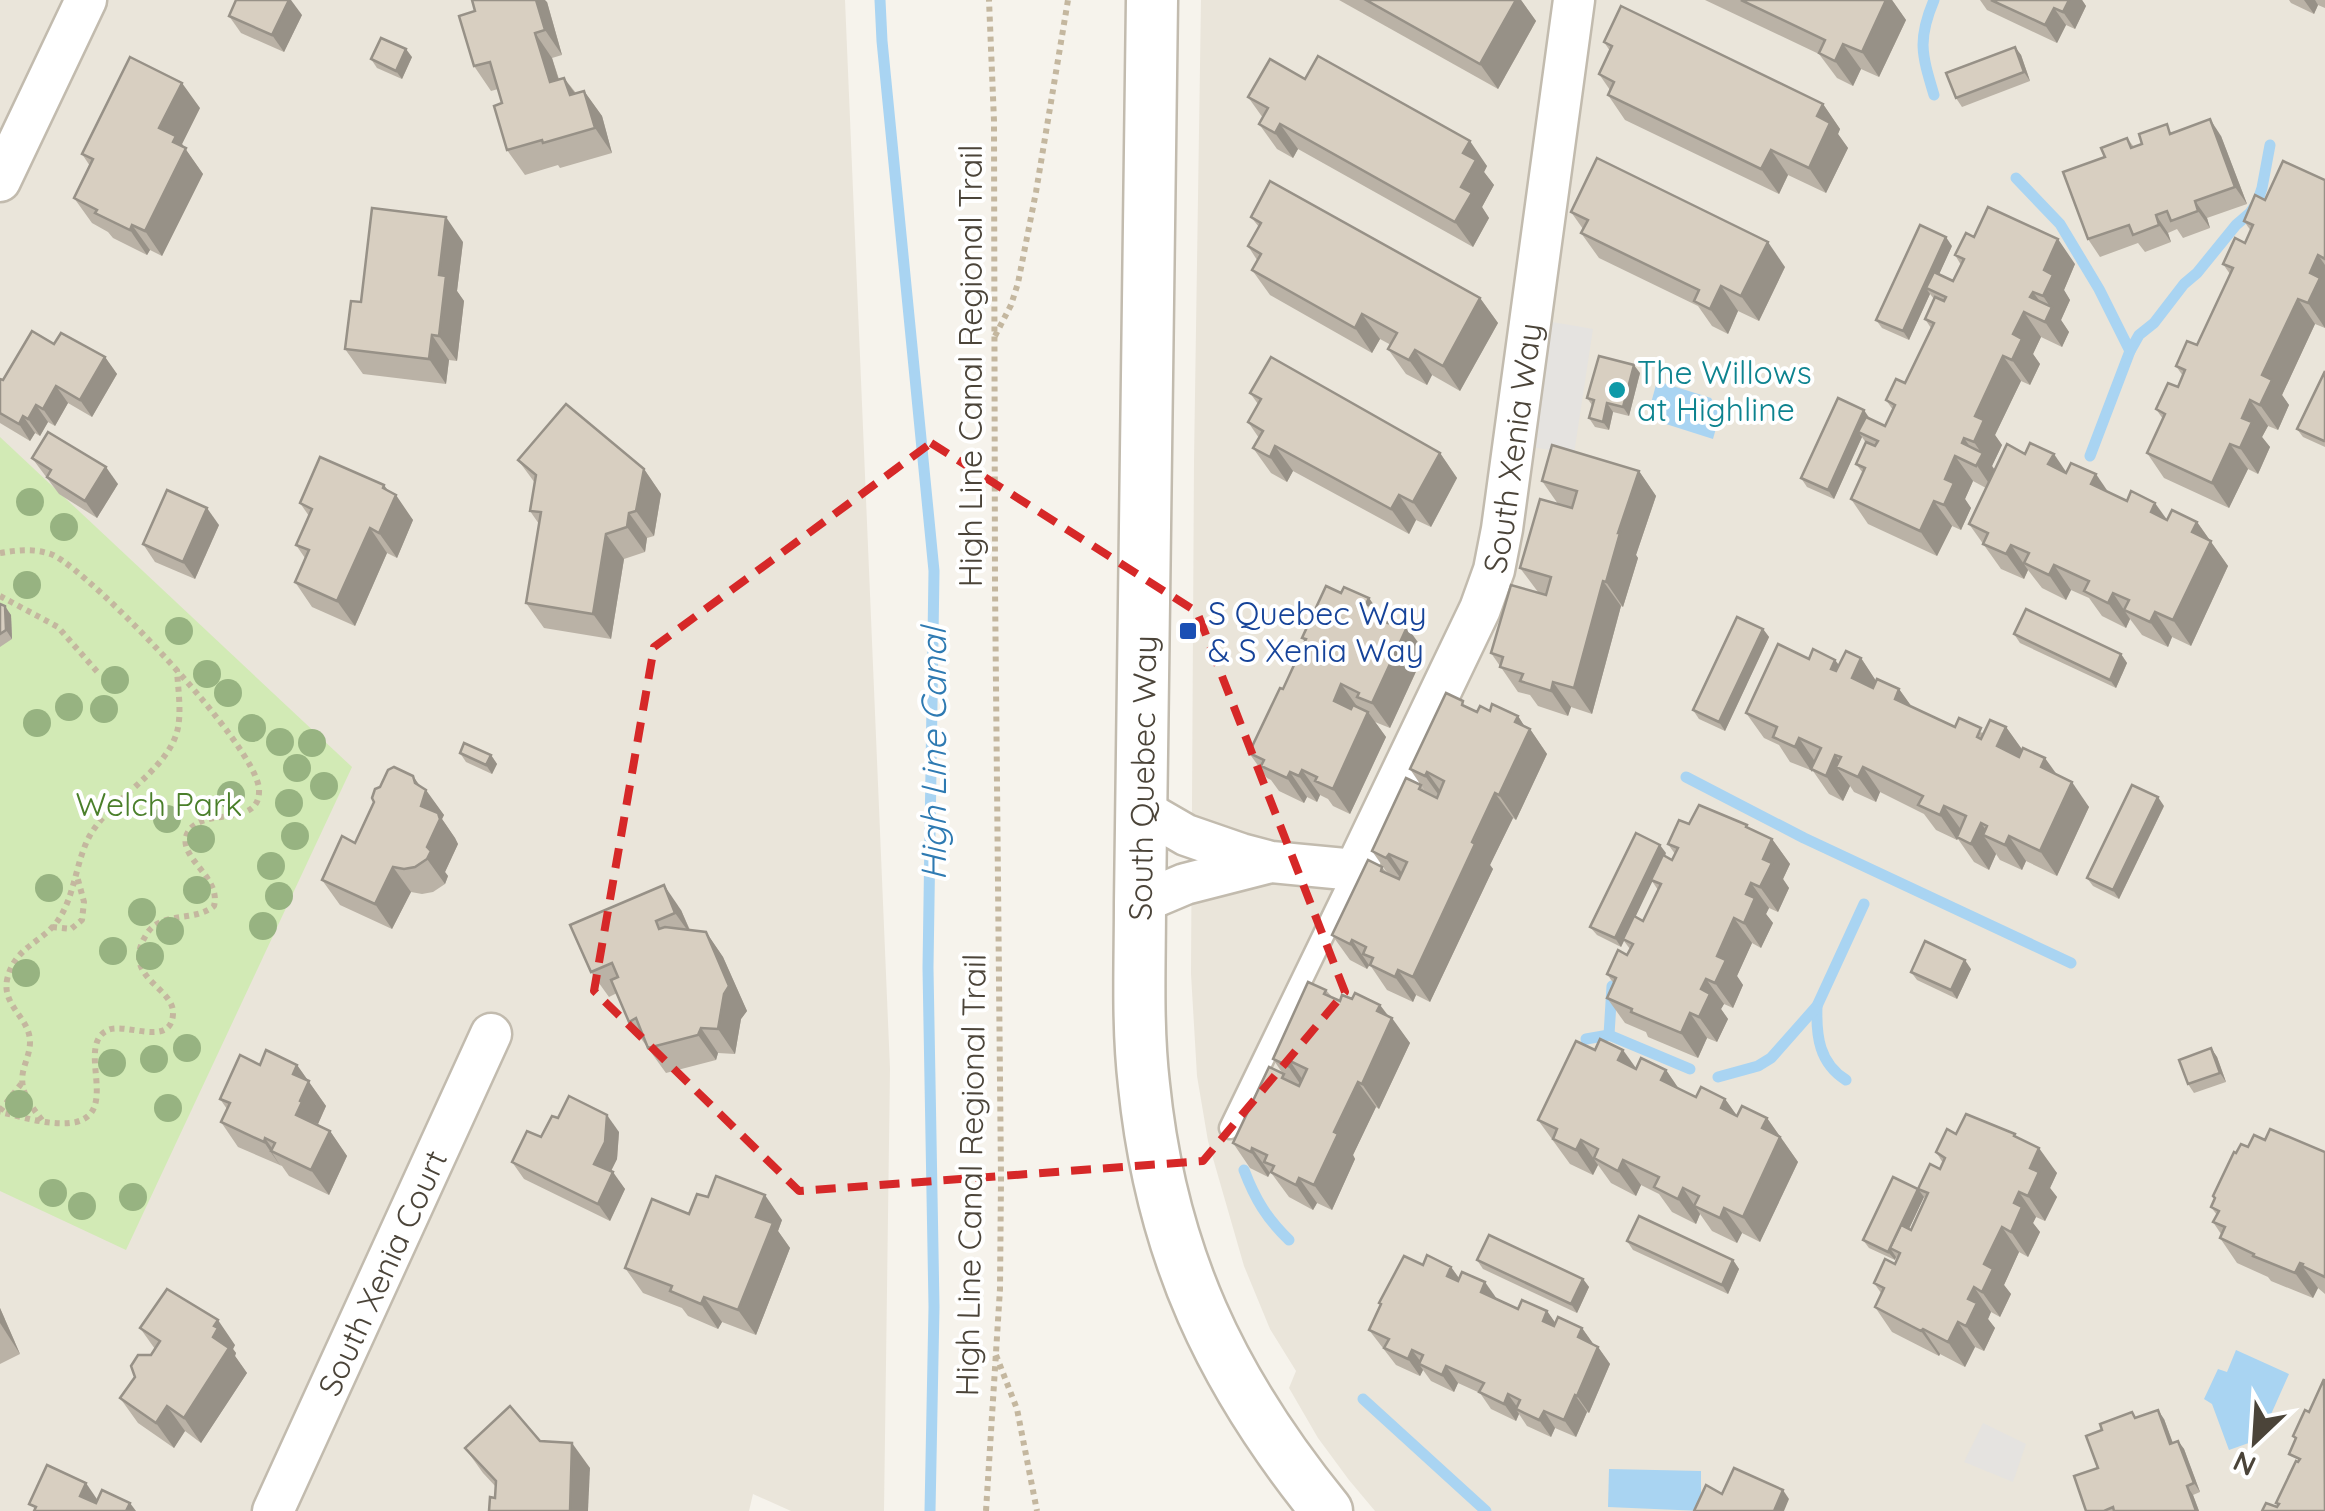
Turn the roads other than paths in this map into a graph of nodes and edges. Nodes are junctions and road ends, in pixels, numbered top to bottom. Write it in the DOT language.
graph roads {
  1 [pos="86,0"];
  2 [pos="1152,0"];
  3 [pos="1574,0"];
  4 [pos="0,180"];
  5 [pos="1142,808"];
  6 [pos="1271,862"];
  7 [pos="1354,870"];
  8 [pos="1140,903"];
  9 [pos="491,1034"];
  10 [pos="1230,1128"];
  11 [pos="273,1511"];
  12 [pos="1327,1511"];
  1 -- 4 [label="street"];
  2 -- 5 [label="street, South Quebec Way"];
  3 -- 7 [label="street, South Xenia Way"];
  5 -- 6 [label="street"];
  5 -- 8 [label="street, South Quebec Way"];
  6 -- 7 [label="street"];
  6 -- 8 [label="street"];
  7 -- 10 [label="lane, South Xenia Way"];
  8 -- 12 [label="street, South Quebec Way"];
  9 -- 11 [label="street, South Xenia Court"];
}
